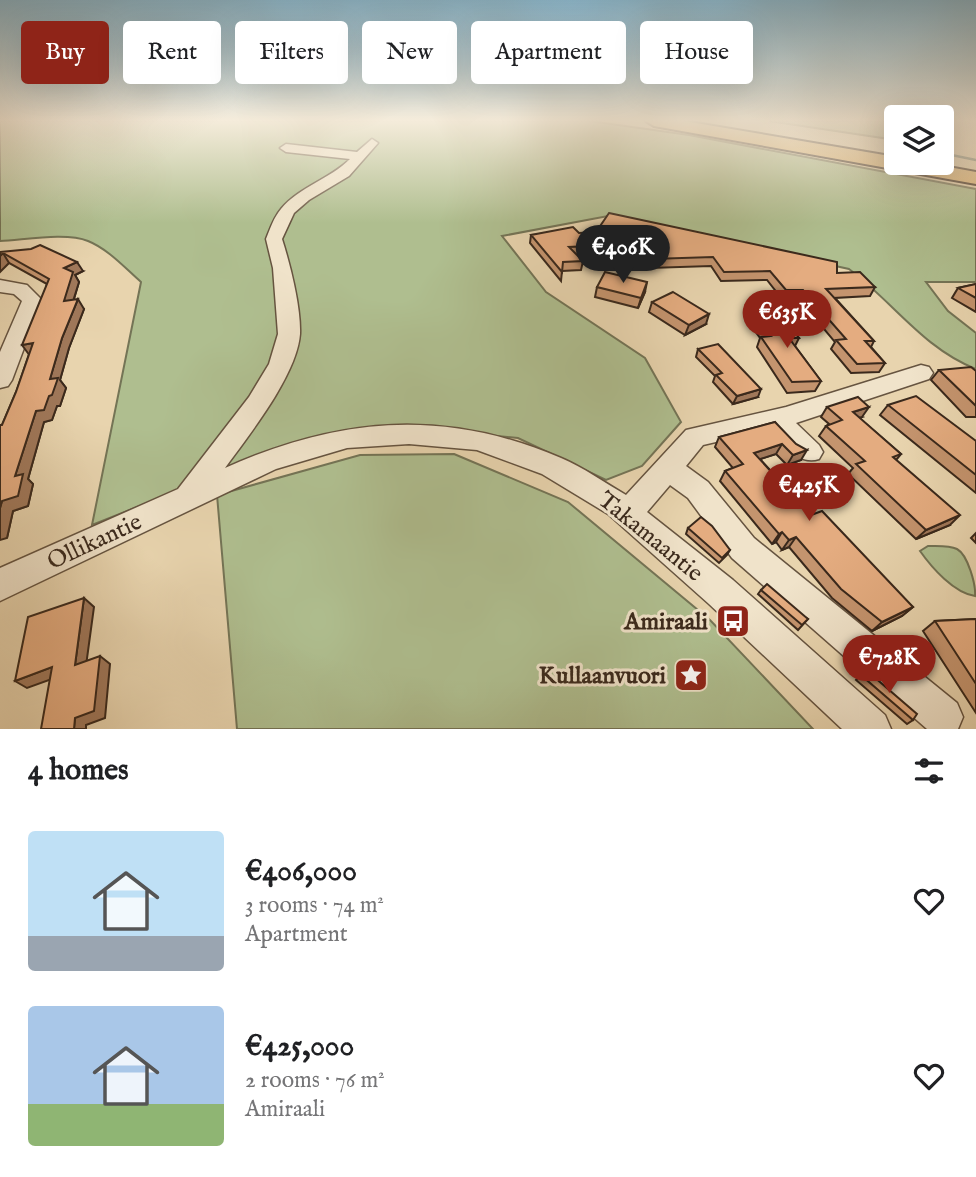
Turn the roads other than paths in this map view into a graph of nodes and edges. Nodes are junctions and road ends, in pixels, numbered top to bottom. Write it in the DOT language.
graph roads {
  1 [pos="360,155"];
  2 [pos="850,155"];
  3 [pos="884,161"];
  4 [pos="954,166"];
  5 [pos="976,170"];
  6 [pos="954,174"];
  7 [pos="976,178"];
  8 [pos="0,286"];
  9 [pos="921,373"];
  10 [pos="0,380"];
  11 [pos="775,418"];
  12 [pos="810,452"];
  13 [pos="668,468"];
  14 [pos="188,497"];
  15 [pos="628,513"];
  16 [pos="0,585"];
  17 [pos="943,718"];
  18 [pos="871,729"];
  1 -- 14 [label="street"];
  2 -- 3 [label="highway"];
  4 -- 5 [label="highway"];
  6 -- 7 [label="highway"];
  8 -- 10 [label="street"];
  9 -- 11 [label="street"];
  11 -- 12 [label="street"];
  11 -- 13 [label="street"];
  13 -- 15 [label="street"];
  13 -- 17 [label="street"];
  14 -- 15 [label="street, Takamaantie"];
  14 -- 16 [label="street, Ollikantie"];
  15 -- 18 [label="street, Takamaantie"];
}
